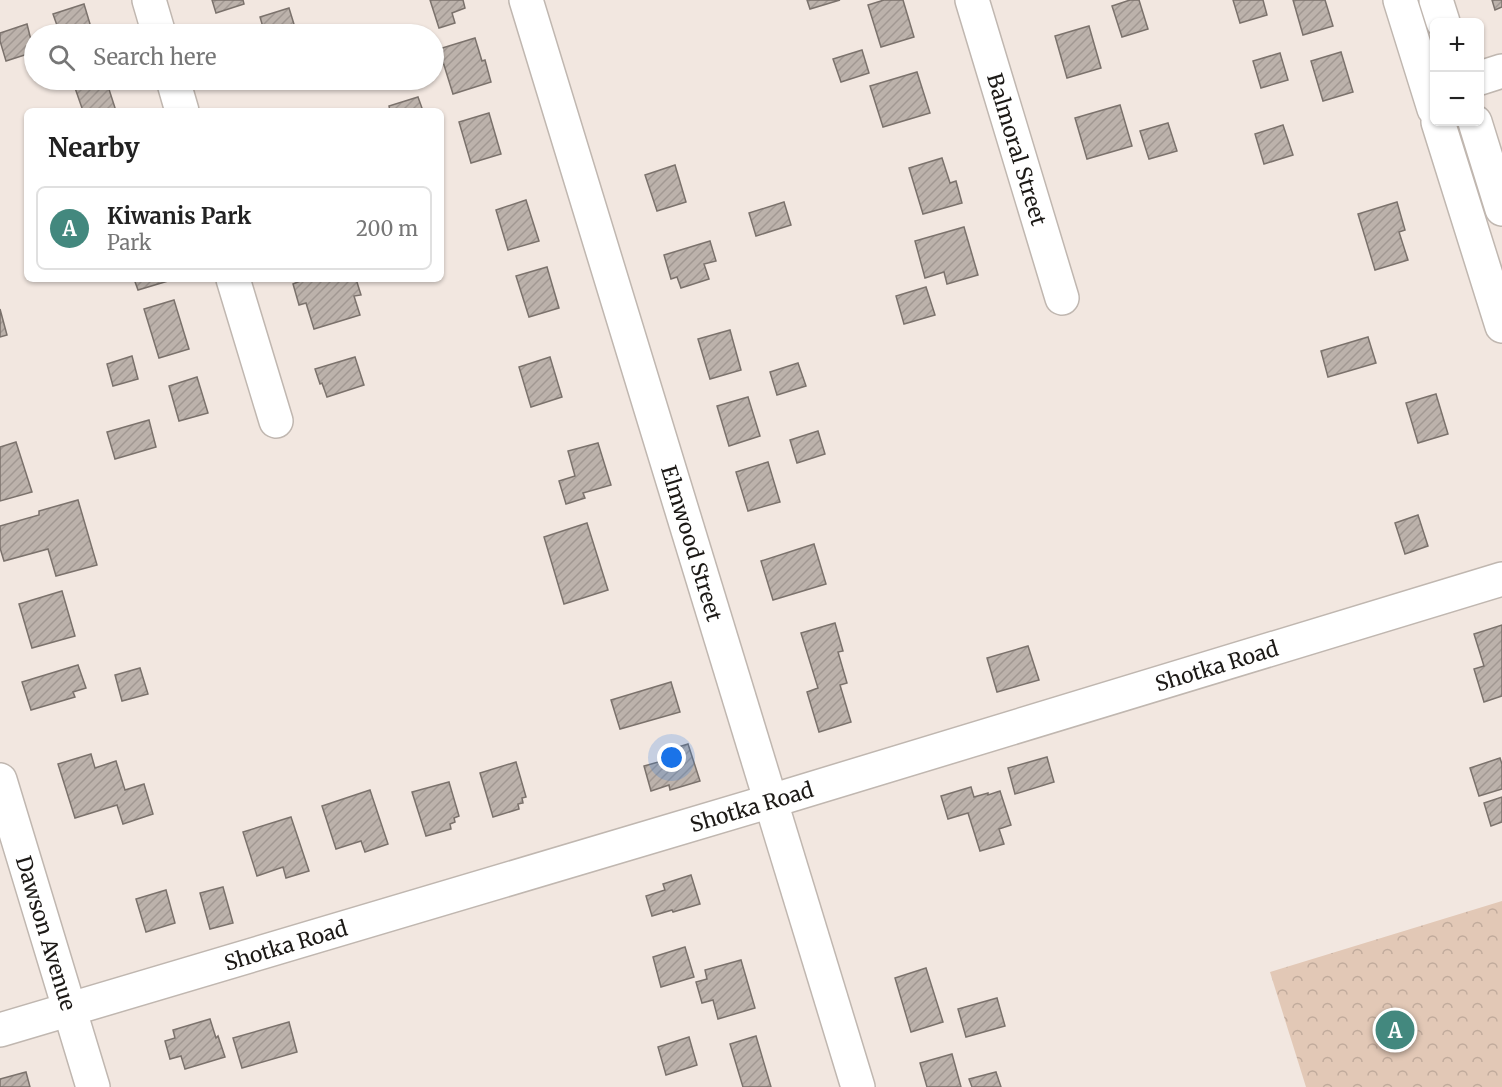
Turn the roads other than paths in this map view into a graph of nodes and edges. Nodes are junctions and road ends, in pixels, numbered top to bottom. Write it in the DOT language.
graph roads {
  1 [pos="149,0"];
  2 [pos="526,0"];
  3 [pos="972,0"];
  4 [pos="1400,0"];
  5 [pos="1436,0"];
  6 [pos="1442,18"];
  7 [pos="156,24"];
  8 [pos="1502,71"];
  9 [pos="1484,76"];
  10 [pos="176,90"];
  11 [pos="1430,92"];
  12 [pos="181,108"];
  13 [pos="1441,126"];
  14 [pos="1475,126"];
  15 [pos="1502,209"];
  16 [pos="234,282"];
  17 [pos="1062,298"];
  18 [pos="1502,326"];
  19 [pos="276,421"];
  20 [pos="1502,579"];
  21 [pos="0,780"];
  22 [pos="771,801"];
  23 [pos="70,1009"];
  24 [pos="0,1030"];
  25 [pos="93,1087"];
  26 [pos="858,1087"];
  1 -- 7 [label="street"];
  2 -- 22 [label="street, Elmwood Street"];
  3 -- 17 [label="street, Balmoral Street"];
  4 -- 11 [label="street"];
  5 -- 6 [label="street"];
  8 -- 9 [label="street"];
  10 -- 12 [label="street"];
  13 -- 18 [label="street"];
  14 -- 15 [label="street"];
  16 -- 19 [label="street"];
  20 -- 22 [label="street, Shotka Road"];
  21 -- 23 [label="street, Dawson Avenue"];
  22 -- 23 [label="street, Shotka Road"];
  22 -- 26 [label="street, Elmwood Street"];
  23 -- 24 [label="street, Shotka Road"];
  23 -- 25 [label="street, Dawson Avenue"];
}
